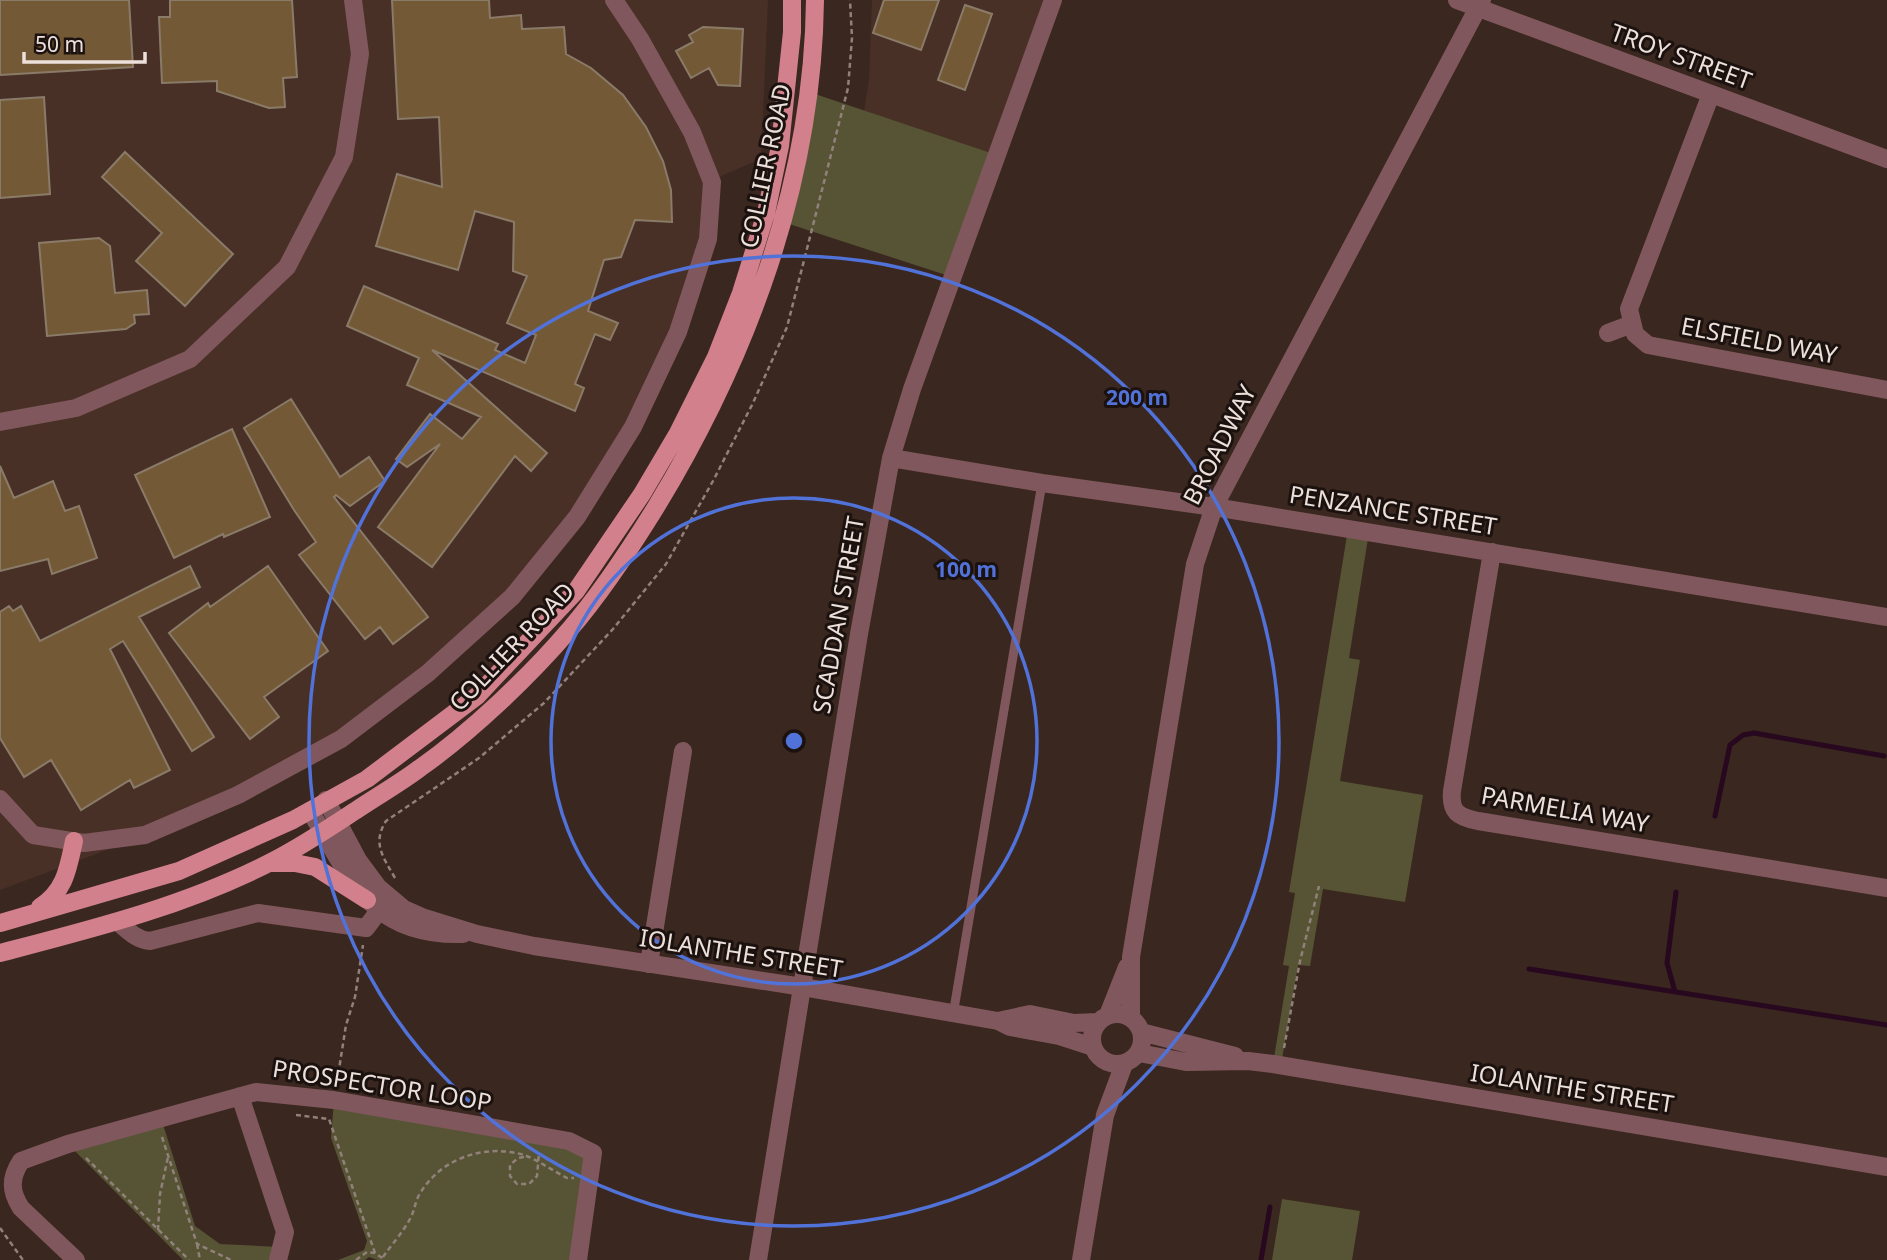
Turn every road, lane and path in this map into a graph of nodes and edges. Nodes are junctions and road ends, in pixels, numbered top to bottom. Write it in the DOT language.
graph roads {
  1 [pos="353,0"];
  2 [pos="614,0"];
  3 [pos="792,0"];
  4 [pos="815,0"];
  5 [pos="1053,0"];
  6 [pos="1457,0"];
  7 [pos="1480,4"];
  8 [pos="1711,94"];
  9 [pos="1887,159"];
  10 [pos="1632,324"];
  11 [pos="1608,333"];
  12 [pos="1887,390"];
  13 [pos="0,422"];
  14 [pos="891,458"];
  15 [pos="1042,483"];
  16 [pos="1214,507"];
  17 [pos="1492,552"];
  18 [pos="1887,617"];
  19 [pos="683,751"];
  20 [pos="0,799"];
  21 [pos="326,800"];
  22 [pos="310,811"];
  23 [pos="339,821"];
  24 [pos="323,832"];
  25 [pos="74,841"];
  26 [pos="270,863"];
  27 [pos="1320,886"];
  28 [pos="1887,888"];
  29 [pos="378,902"];
  30 [pos="34,911"];
  31 [pos="118,922"];
  32 [pos="0,923"];
  33 [pos="366,928"];
  34 [pos="0,953"];
  35 [pos="1131,957"];
  36 [pos="649,964"];
  37 [pos="803,987"];
  38 [pos="953,1015"];
  39 [pos="1103,1019"];
  40 [pos="998,1021"];
  41 [pos="1136,1025"];
  42 [pos="1139,1053"];
  43 [pos="1098,1054"];
  44 [pos="1248,1061"];
  45 [pos="1124,1064"];
  46 [pos="1281,1065"];
  47 [pos="240,1096"];
  48 [pos="334,1100"];
  49 [pos="293,1114"];
  50 [pos="1105,1115"];
  51 [pos="162,1134"];
  52 [pos="543,1136"];
  53 [pos="83,1155"];
  54 [pos="168,1156"];
  55 [pos="527,1156"];
  56 [pos="537,1163"];
  57 [pos="1887,1167"];
  58 [pos="6,1174"];
  59 [pos="581,1178"];
  60 [pos="0,1228"];
  61 [pos="158,1230"];
  62 [pos="197,1244"];
  63 [pos="375,1253"];
  64 [pos="384,1259"];
  65 [pos="23,1260"];
  66 [pos="76,1260"];
  67 [pos="189,1260"];
  68 [pos="200,1260"];
  69 [pos="231,1260"];
  70 [pos="278,1260"];
  71 [pos="356,1260"];
  72 [pos="578,1260"];
  73 [pos="758,1260"];
  74 [pos="1081,1260"];
  1 -- 13 [label="street"];
  2 -- 25 [label="street"];
  3 -- 21 [label="main road, COLLIER ROAD"];
  4 -- 23 [label="main road, COLLIER ROAD"];
  5 -- 14 [label="street, SCADDAN STREET"];
  6 -- 7 [label="street, TROY STREET"];
  7 -- 8 [label="street, TROY STREET"];
  7 -- 16 [label="street, BROADWAY"];
  8 -- 9 [label="street, TROY STREET"];
  8 -- 10 [label="street"];
  10 -- 11 [label="street"];
  10 -- 12 [label="street, ELSFIELD WAY"];
  14 -- 15 [label="street, PENZANCE STREET"];
  14 -- 37 [label="street, SCADDAN STREET"];
  15 -- 16 [label="street, PENZANCE STREET"];
  15 -- 38 [label="lane"];
  16 -- 17 [label="street, PENZANCE STREET"];
  16 -- 35 [label="street, BROADWAY"];
  17 -- 18 [label="street, PENZANCE STREET"];
  17 -- 28 [label="street, PARMELIA WAY"];
  19 -- 36 [label="street"];
  20 -- 25 [label="street"];
  21 -- 22 [label="main road, COLLIER ROAD"];
  21 -- 23 [label="street, IOLANTHE STREET"];
  22 -- 24 [label="street, IOLANTHE STREET"];
  22 -- 30 [label="main road, COLLIER ROAD"];
  23 -- 24 [label="main road, COLLIER ROAD"];
  23 -- 29 [label="street, IOLANTHE STREET"];
  24 -- 26 [label="main road, COLLIER ROAD"];
  24 -- 29 [label="street, IOLANTHE STREET"];
  25 -- 30 [label="main road"];
  26 -- 29 [label="main road"];
  26 -- 31 [label="main road, COLLIER ROAD"];
  27 -- 46 [label="path"];
  29 -- 33 [label="street"];
  29 -- 36 [label="street, IOLANTHE STREET"];
  30 -- 32 [label="main road, COLLIER ROAD"];
  31 -- 33 [label="street"];
  31 -- 34 [label="main road, COLLIER ROAD"];
  33 -- 48 [label="path"];
  35 -- 39 [label="street, BROADWAY"];
  35 -- 41 [label="street, BROADWAY"];
  36 -- 37 [label="street, IOLANTHE STREET"];
  37 -- 38 [label="street, IOLANTHE STREET"];
  37 -- 73 [label="street, SCADDAN STREET"];
  38 -- 40 [label="street, IOLANTHE STREET"];
  39 -- 40 [label="street, IOLANTHE STREET"];
  39 -- 41 [label="street"];
  39 -- 43 [label="street"];
  40 -- 43 [label="street, IOLANTHE STREET"];
  41 -- 42 [label="street"];
  41 -- 44 [label="street, IOLANTHE STREET"];
  42 -- 44 [label="street, IOLANTHE STREET"];
  42 -- 45 [label="street"];
  43 -- 45 [label="street"];
  43 -- 50 [label="street"];
  44 -- 46 [label="street, IOLANTHE STREET"];
  45 -- 50 [label="street"];
  46 -- 57 [label="street, IOLANTHE STREET"];
  47 -- 48 [label="street, PROSPECTOR LOOP"];
  47 -- 58 [label="street, PROSPECTOR LOOP"];
  47 -- 70 [label="street"];
  48 -- 52 [label="street, PROSPECTOR LOOP"];
  49 -- 63 [label="path"];
  50 -- 74 [label="street"];
  51 -- 54 [label="path"];
  52 -- 56 [label="path"];
  52 -- 72 [label="street, PROSPECTOR LOOP"];
  53 -- 61 [label="path"];
  54 -- 61 [label="path"];
  54 -- 62 [label="path"];
  55 -- 56 [label="path"];
  55 -- 56 [label="path"];
  55 -- 64 [label="path"];
  56 -- 59 [label="path"];
  58 -- 66 [label="street, PROSPECTOR LOOP"];
  60 -- 65 [label="path"];
  61 -- 67 [label="path"];
  62 -- 68 [label="path"];
  62 -- 69 [label="path"];
  63 -- 64 [label="path"];
  63 -- 71 [label="path"];
}
